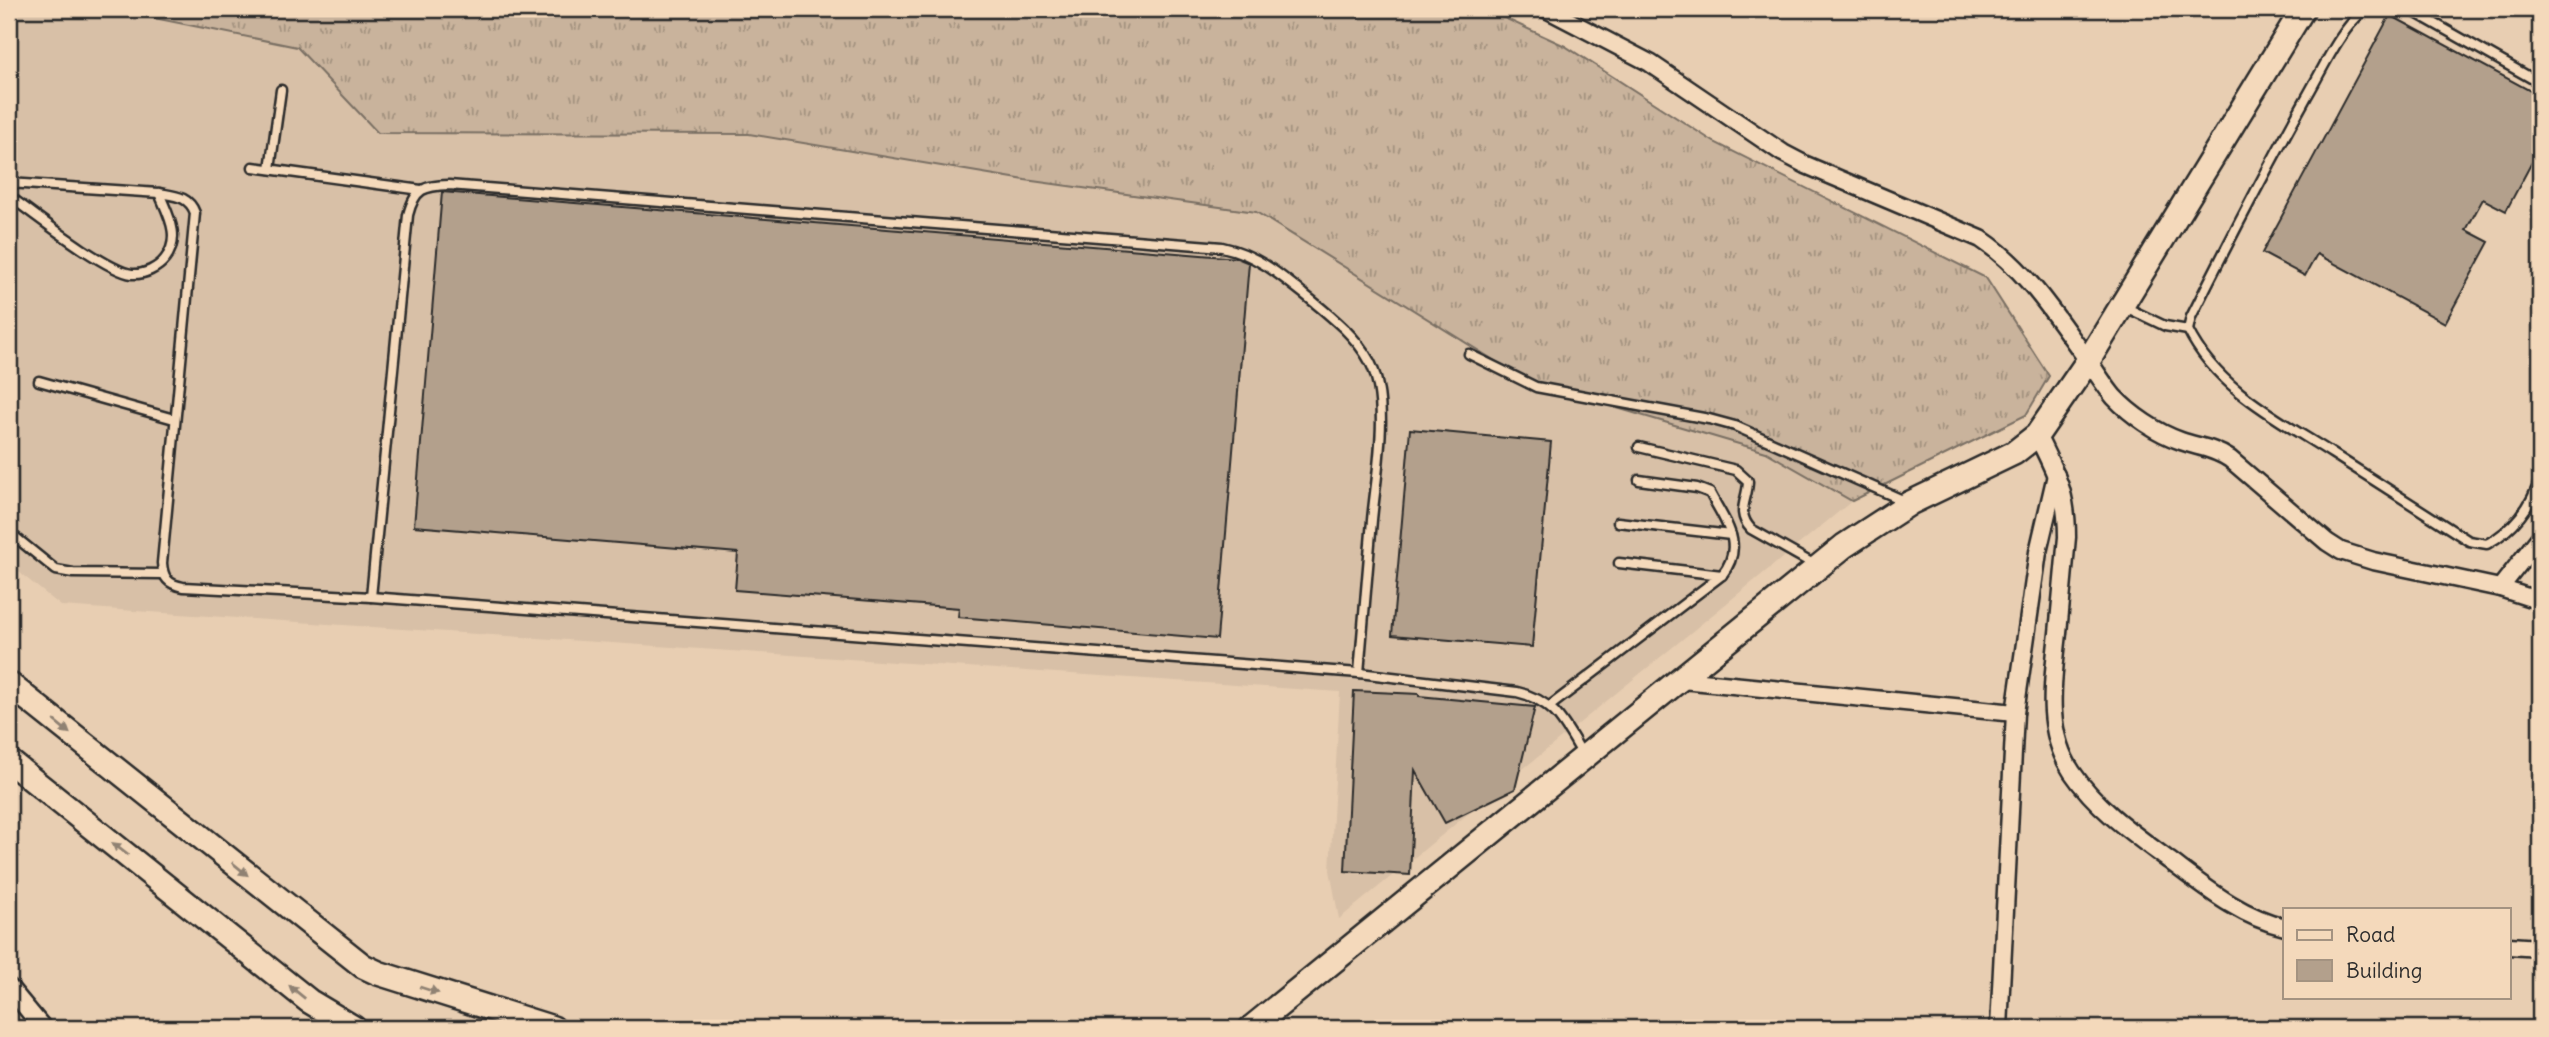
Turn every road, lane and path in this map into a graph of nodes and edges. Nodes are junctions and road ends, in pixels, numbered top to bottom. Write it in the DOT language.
graph roads {
  1 [pos="1546,9"];
  2 [pos="2303,9"];
  3 [pos="2365,9"];
  4 [pos="2409,9"];
  5 [pos="1565,13"];
  6 [pos="2540,83"];
  7 [pos="281,90"];
  8 [pos="253,167"];
  9 [pos="270,169"];
  10 [pos="9,183"];
  11 [pos="421,190"];
  12 [pos="159,193"];
  13 [pos="9,197"];
  14 [pos="2122,305"];
  15 [pos="2188,330"];
  16 [pos="1469,354"];
  17 [pos="2088,361"];
  18 [pos="39,381"];
  19 [pos="174,419"];
  20 [pos="2037,435"];
  21 [pos="1639,447"];
  22 [pos="2056,475"];
  23 [pos="2540,478"];
  24 [pos="1639,480"];
  25 [pos="1910,503"];
  26 [pos="1618,522"];
  27 [pos="9,532"];
  28 [pos="1731,535"];
  29 [pos="2540,537"];
  30 [pos="1619,563"];
  31 [pos="1818,567"];
  32 [pos="163,575"];
  33 [pos="1722,575"];
  34 [pos="2500,587"];
  35 [pos="371,597"];
  36 [pos="2540,601"];
  37 [pos="1359,673"];
  38 [pos="1682,680"];
  39 [pos="9,684"];
  40 [pos="1550,706"];
  41 [pos="2015,713"];
  42 [pos="1585,757"];
  43 [pos="9,761"];
  44 [pos="2283,926"];
  45 [pos="2510,946"];
  46 [pos="2540,948"];
  47 [pos="9,987"];
  48 [pos="43,1028"];
  49 [pos="354,1028"];
  50 [pos="553,1028"];
  51 [pos="1251,1028"];
  52 [pos="1999,1028"];
  1 -- 5 [label="street"];
  2 -- 14 [label="street"];
  3 -- 15 [label="lane"];
  4 -- 6 [label="lane"];
  5 -- 17 [label="street"];
  7 -- 9 [label="lane"];
  8 -- 9 [label="lane"];
  9 -- 11 [label="lane"];
  10 -- 12 [label="lane"];
  11 -- 35 [label="lane"];
  11 -- 37 [label="lane"];
  12 -- 13 [label="lane"];
  12 -- 19 [label="lane"];
  14 -- 15 [label="lane"];
  14 -- 17 [label="street"];
  15 -- 23 [label="lane"];
  16 -- 25 [label="lane"];
  17 -- 20 [label="street"];
  17 -- 34 [label="street"];
  18 -- 19 [label="lane"];
  19 -- 32 [label="lane"];
  20 -- 22 [label="street"];
  20 -- 25 [label="street"];
  21 -- 31 [label="lane"];
  22 -- 41 [label="street"];
  22 -- 44 [label="street"];
  24 -- 28 [label="lane"];
  25 -- 31 [label="street"];
  26 -- 28 [label="lane"];
  27 -- 32 [label="lane"];
  28 -- 33 [label="lane"];
  29 -- 34 [label="street"];
  30 -- 33 [label="lane"];
  31 -- 38 [label="street"];
  32 -- 35 [label="lane"];
  33 -- 40 [label="lane"];
  34 -- 36 [label="street"];
  35 -- 37 [label="lane"];
  37 -- 40 [label="lane"];
  38 -- 41 [label="street"];
  38 -- 42 [label="street"];
  39 -- 50 [label="street, one-way"];
  40 -- 42 [label="lane"];
  41 -- 52 [label="street"];
  42 -- 51 [label="street"];
  49 -- 43 [label="street, one-way"];
  45 -- 46 [label="street"];
  47 -- 48 [label="street"];
}
